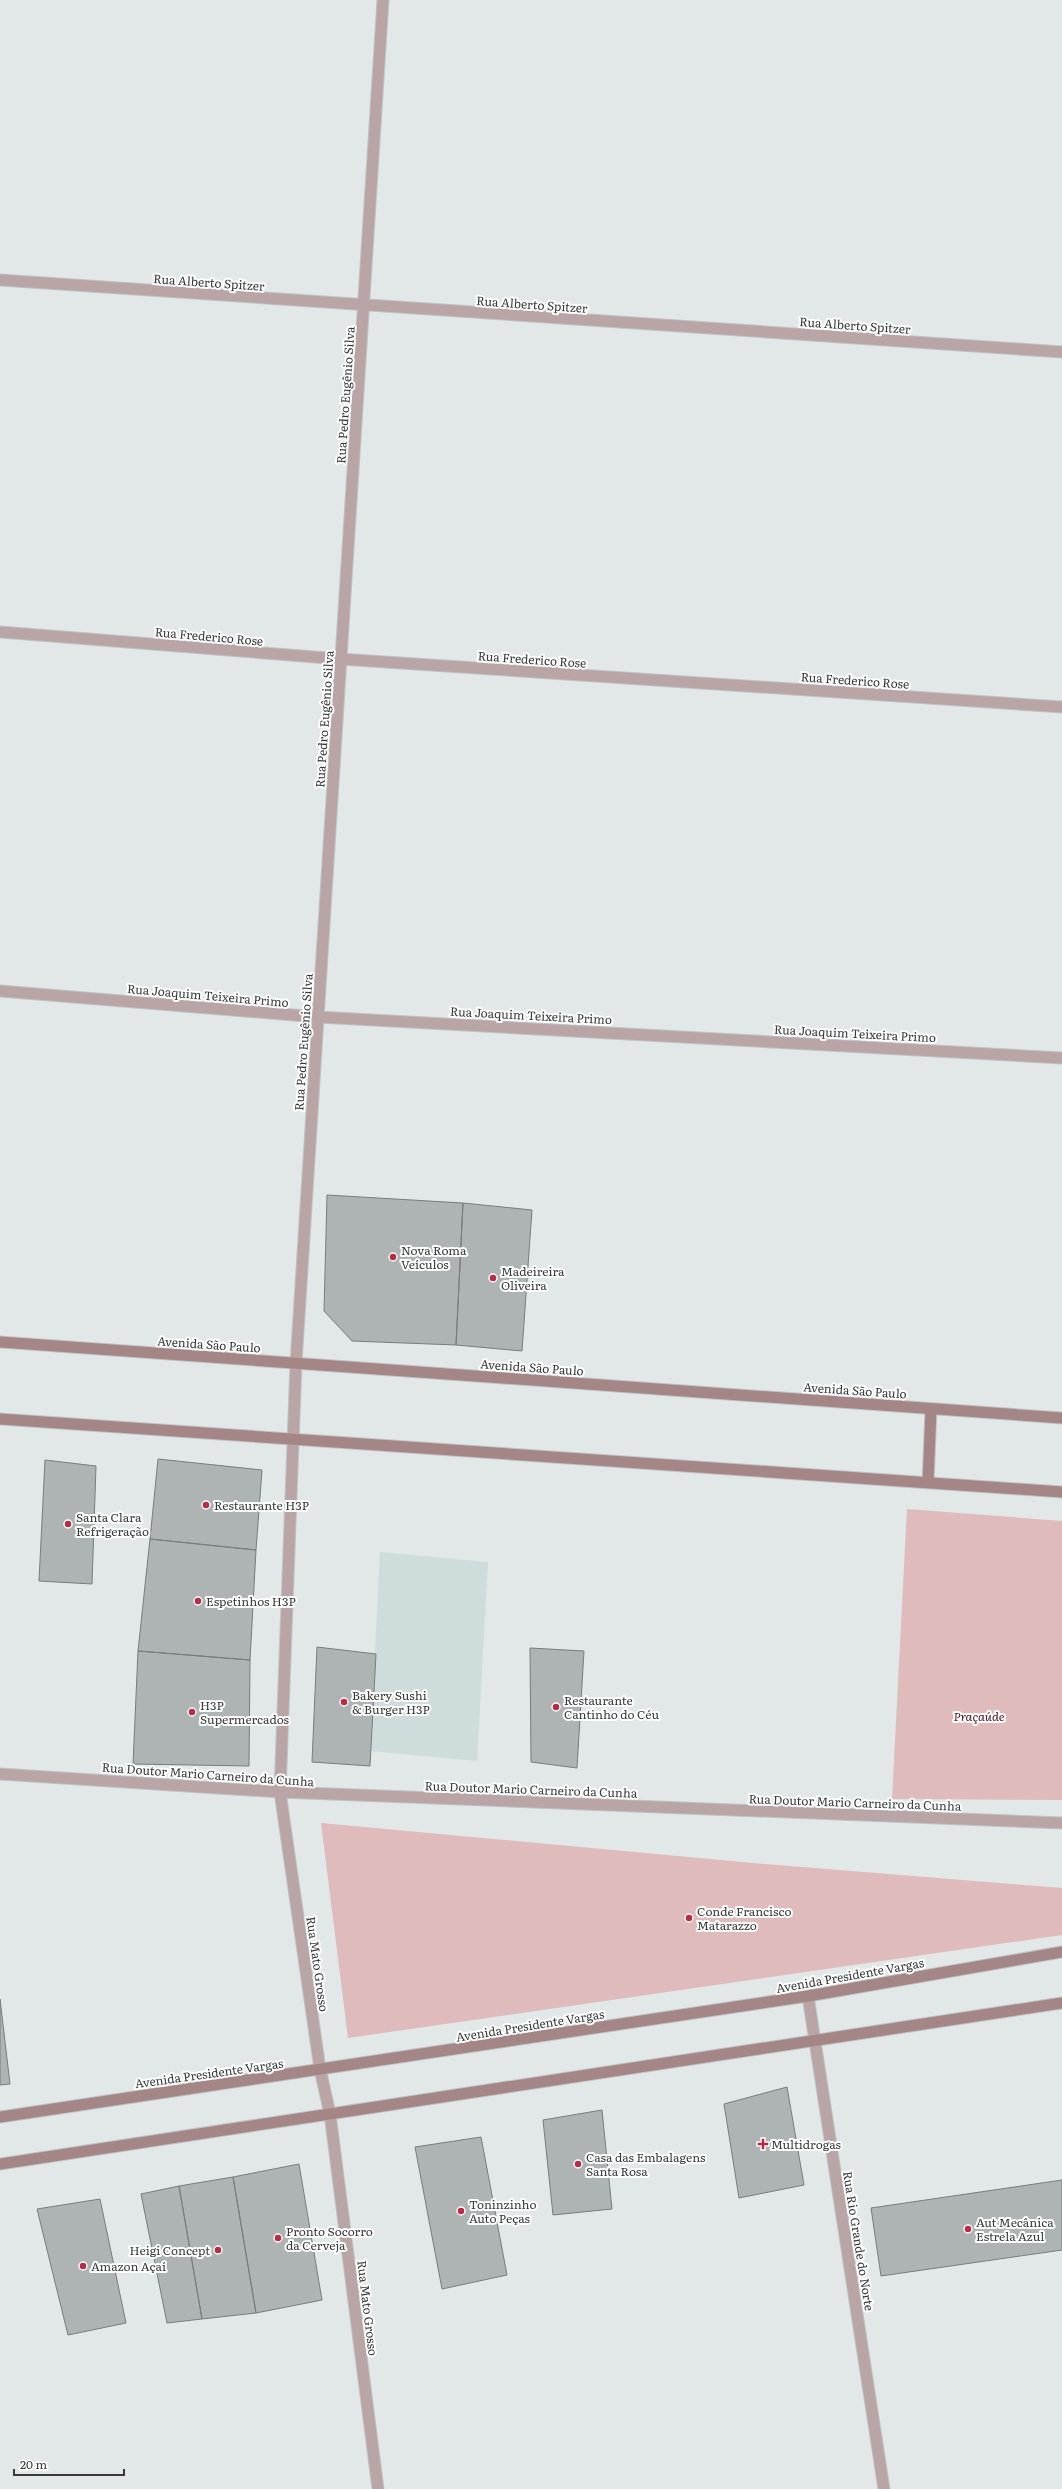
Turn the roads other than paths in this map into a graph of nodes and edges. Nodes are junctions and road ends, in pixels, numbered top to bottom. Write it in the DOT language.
graph roads {
  1 [pos="383,0"];
  2 [pos="0,280"];
  3 [pos="363,306"];
  4 [pos="1062,352"];
  5 [pos="0,632"];
  6 [pos="340,659"];
  7 [pos="1062,707"];
  8 [pos="0,991"];
  9 [pos="318,1017"];
  10 [pos="1062,1058"];
  11 [pos="0,1342"];
  12 [pos="296,1363"];
  13 [pos="931,1409"];
  14 [pos="1062,1418"];
  15 [pos="0,1419"];
  16 [pos="294,1439"];
  17 [pos="928,1482"];
  18 [pos="1062,1492"];
  19 [pos="0,1774"];
  20 [pos="280,1792"];
  21 [pos="1062,1823"];
  22 [pos="1062,1952"];
  23 [pos="808,1996"];
  24 [pos="1062,2003"];
  25 [pos="815,2041"];
  26 [pos="320,2070"];
  27 [pos="330,2114"];
  28 [pos="0,2117"];
  29 [pos="0,2164"];
  30 [pos="378,2489"];
  31 [pos="884,2489"];
  1 -- 3 [label="street, Rua Pedro Eugênio Silva"];
  2 -- 3 [label="street, Rua Alberto Spitzer"];
  3 -- 4 [label="street, Rua Alberto Spitzer"];
  3 -- 6 [label="street, Rua Pedro Eugênio Silva"];
  5 -- 6 [label="street, Rua Frederico Rose"];
  6 -- 7 [label="street, Rua Frederico Rose"];
  6 -- 9 [label="street, Rua Pedro Eugênio Silva"];
  8 -- 9 [label="street, Rua Joaquim Teixeira Primo"];
  9 -- 10 [label="street, Rua Joaquim Teixeira Primo"];
  9 -- 12 [label="street, Rua Pedro Eugênio Silva"];
  11 -- 12 [label="main road, Avenida São Paulo"];
  12 -- 13 [label="main road, Avenida São Paulo"];
  12 -- 16 [label="street, Rua Pedro Eugênio Silva"];
  13 -- 14 [label="main road, Avenida São Paulo"];
  13 -- 17 [label="main road"];
  15 -- 16 [label="main road"];
  16 -- 17 [label="main road"];
  16 -- 20 [label="street, Rua Mato Grosso"];
  17 -- 18 [label="main road"];
  19 -- 20 [label="street, Rua Doutor Mario Carneiro da Cunha"];
  20 -- 21 [label="street, Rua Doutor Mario Carneiro da Cunha"];
  20 -- 26 [label="street, Rua Mato Grosso"];
  22 -- 23 [label="main road, Avenida Presidente Vargas"];
  23 -- 25 [label="street, Rua Rio Grande do Norte"];
  23 -- 26 [label="main road, Avenida Presidente Vargas"];
  24 -- 25 [label="main road"];
  25 -- 27 [label="main road"];
  25 -- 31 [label="street, Rua Rio Grande do Norte"];
  26 -- 27 [label="street, Rua Mato Grosso"];
  26 -- 28 [label="main road, Avenida Presidente Vargas"];
  27 -- 29 [label="main road"];
  27 -- 30 [label="street, Rua Mato Grosso"];
}
